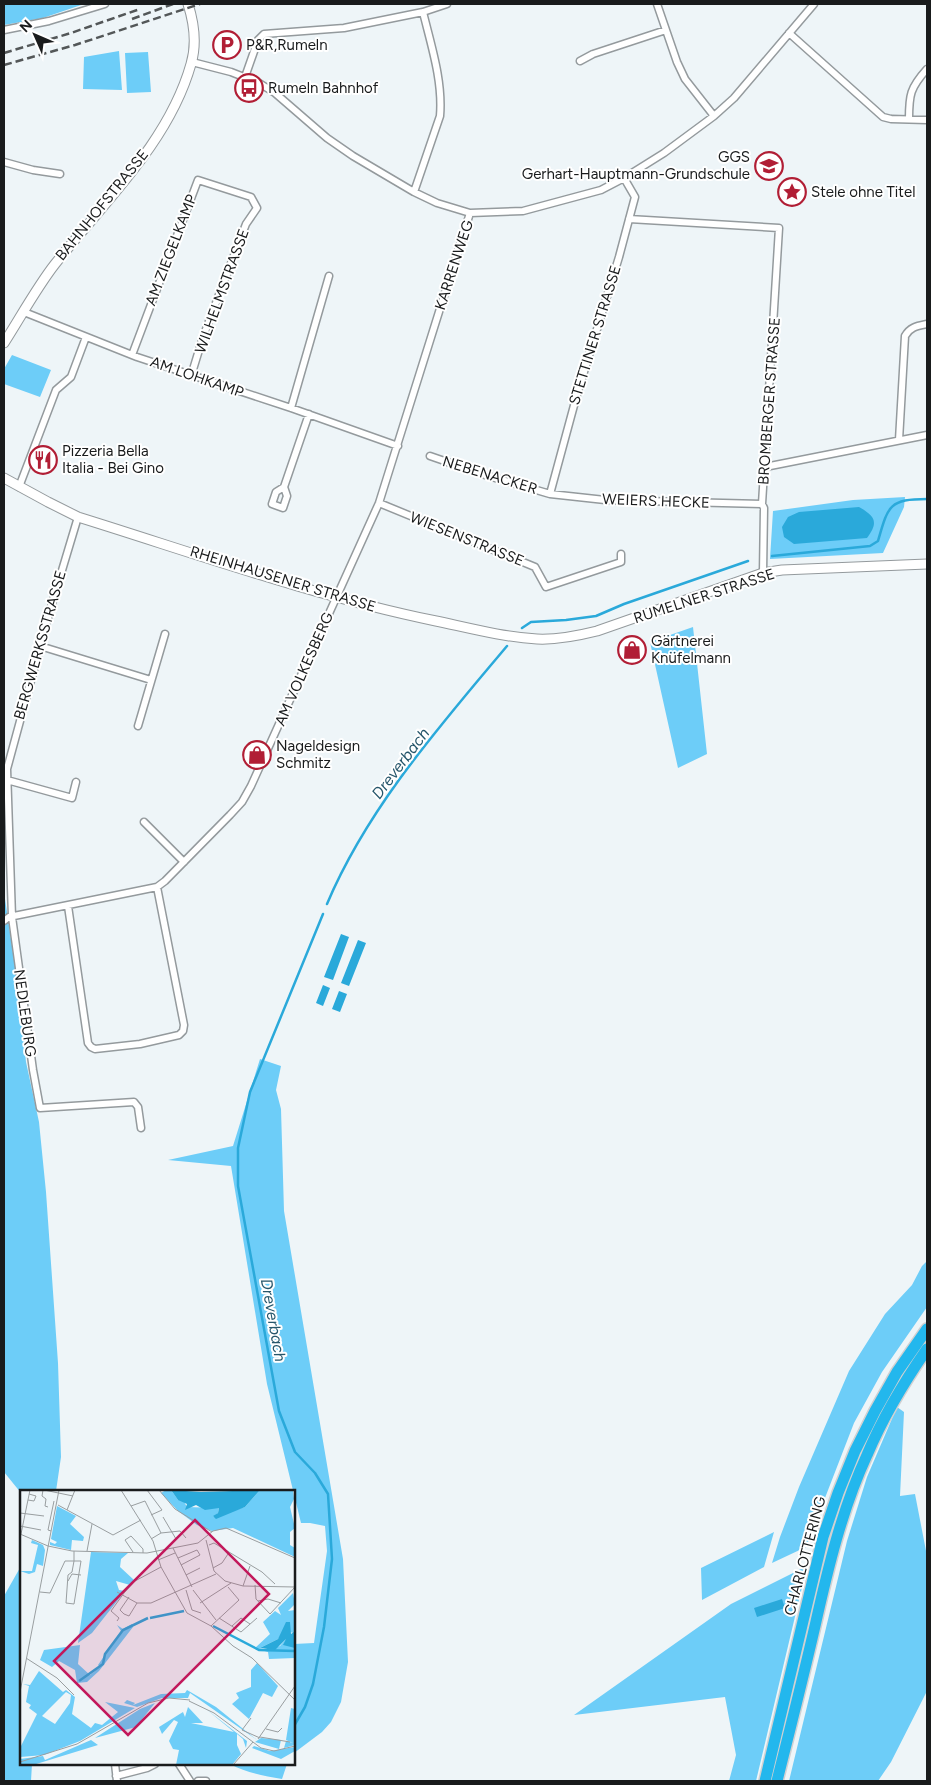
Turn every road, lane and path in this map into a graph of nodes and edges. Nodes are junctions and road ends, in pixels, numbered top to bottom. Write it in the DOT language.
graph roads {
  1 [pos="105,4"];
  2 [pos="188,4"];
  3 [pos="447,4"];
  4 [pos="657,4"];
  5 [pos="814,4"];
  6 [pos="423,12"];
  7 [pos="4,30"];
  8 [pos="666,30"];
  9 [pos="789,34"];
  10 [pos="580,61"];
  11 [pos="192,62"];
  12 [pos="927,69"];
  13 [pos="245,77"];
  14 [pos="714,116"];
  15 [pos="909,119"];
  16 [pos="927,120"];
  17 [pos="4,162"];
  18 [pos="60,174"];
  19 [pos="624,178"];
  20 [pos="414,192"];
  21 [pos="257,208"];
  22 [pos="470,213"];
  23 [pos="629,219"];
  24 [pos="329,276"];
  25 [pos="24,312"];
  26 [pos="927,324"];
  27 [pos="86,337"];
  28 [pos="4,343"];
  29 [pos="132,355"];
  30 [pos="192,376"];
  31 [pos="291,408"];
  32 [pos="309,414"];
  33 [pos="927,435"];
  34 [pos="899,440"];
  35 [pos="398,446"];
  36 [pos="430,456"];
  37 [pos="765,467"];
  38 [pos="4,478"];
  39 [pos="19,487"];
  40 [pos="284,487"];
  41 [pos="550,494"];
  42 [pos="379,503"];
  43 [pos="762,504"];
  44 [pos="78,517"];
  45 [pos="621,554"];
  46 [pos="927,564"];
  47 [pos="764,572"];
  48 [pos="336,597"];
  49 [pos="165,634"];
  50 [pos="573,637"];
  51 [pos="40,646"];
  52 [pos="151,680"];
  53 [pos="138,726"];
  54 [pos="7,780"];
  55 [pos="76,782"];
  56 [pos="144,822"];
  57 [pos="184,862"];
  58 [pos="157,887"];
  59 [pos="68,906"];
  60 [pos="12,917"];
  61 [pos="4,921"];
  62 [pos="141,1128"];
  63 [pos="927,1328"];
  64 [pos="927,1349"];
  65 [pos="115,1765"];
  66 [pos="153,1765"];
  67 [pos="180,1765"];
  68 [pos="116,1779"];
  69 [pos="190,1781"];
  70 [pos="198,1781"];
  71 [pos="206,1781"];
  72 [pos="765,1781"];
  73 [pos="777,1781"];
  1 -- 7 [label="street"];
  2 -- 11 [label="street, BAHNHOFSTRASSE"];
  3 -- 6 [label="street"];
  4 -- 8 [label="street"];
  5 -- 9 [label="street, KARRENWEG"];
  6 -- 13 [label="street"];
  6 -- 20 [label="street"];
  8 -- 10 [label="street"];
  8 -- 14 [label="street"];
  9 -- 14 [label="street, KARRENWEG"];
  9 -- 15 [label="street"];
  11 -- 13 [label="street"];
  11 -- 25 [label="street, BAHNHOFSTRASSE"];
  12 -- 15 [label="street"];
  13 -- 20 [label="street"];
  14 -- 19 [label="street, KARRENWEG"];
  15 -- 16 [label="street"];
  17 -- 18 [label="street"];
  19 -- 22 [label="street, KARRENWEG"];
  19 -- 23 [label="street, STETTINER STRASSE"];
  20 -- 22 [label="street"];
  21 -- 29 [label="street, AM ZIEGELKAMP"];
  21 -- 30 [label="street, WILHELMSTRASSE"];
  22 -- 35 [label="street, KARRENWEG"];
  23 -- 37 [label="street, BROMBERGER STRASSE"];
  23 -- 41 [label="street, STETTINER STRASSE"];
  24 -- 31 [label="street"];
  25 -- 27 [label="street, AM LOHKAMP"];
  25 -- 28 [label="street, BAHNHOFSTRASSE"];
  26 -- 34 [label="street"];
  27 -- 29 [label="street, AM LOHKAMP"];
  27 -- 39 [label="street"];
  29 -- 30 [label="street, AM LOHKAMP"];
  30 -- 31 [label="street, AM LOHKAMP"];
  31 -- 32 [label="street, AM LOHKAMP"];
  32 -- 35 [label="street, AM LOHKAMP"];
  32 -- 40 [label="street"];
  33 -- 34 [label="street"];
  34 -- 37 [label="street"];
  35 -- 42 [label="street, KARRENWEG"];
  36 -- 41 [label="street, NEBENACKER"];
  37 -- 43 [label="street, BROMBERGER STRASSE"];
  38 -- 39 [label="street, RHEINHAUSENER STRASSE"];
  39 -- 44 [label="street, RHEINHAUSENER STRASSE"];
  41 -- 43 [label="street, WEIERS HECKE"];
  42 -- 45 [label="street, WIESENSTRASSE"];
  42 -- 48 [label="street, KARRENWEG"];
  43 -- 47 [label="street, BROMBERGER STRASSE"];
  44 -- 48 [label="street, RHEINHAUSENER STRASSE"];
  44 -- 51 [label="street, BERGWERKSSTRASSE"];
  46 -- 47 [label="street, RUMELNER STRASSE"];
  47 -- 50 [label="street, RUMELNER STRASSE"];
  48 -- 50 [label="street, RHEINHAUSENER STRASSE"];
  48 -- 57 [label="street, AM VOLKESBERG"];
  49 -- 52 [label="street"];
  51 -- 52 [label="street"];
  51 -- 54 [label="street, BERGWERKSSTRASSE"];
  52 -- 53 [label="street"];
  54 -- 55 [label="street"];
  54 -- 60 [label="street, BERGWERKSSTRASSE"];
  56 -- 57 [label="street"];
  57 -- 58 [label="street, AM VOLKESBERG"];
  58 -- 59 [label="street"];
  58 -- 59 [label="street"];
  59 -- 60 [label="street"];
  60 -- 61 [label="street"];
  60 -- 62 [label="street, NEDLEBURG"];
  63 -- 72 [label="highway, CHARLOTTERING"];
  64 -- 73 [label="highway, CHARLOTTERING"];
  65 -- 68 [label="street"];
  66 -- 68 [label="street"];
  67 -- 69 [label="street"];
  70 -- 71 [label="street"];
}
